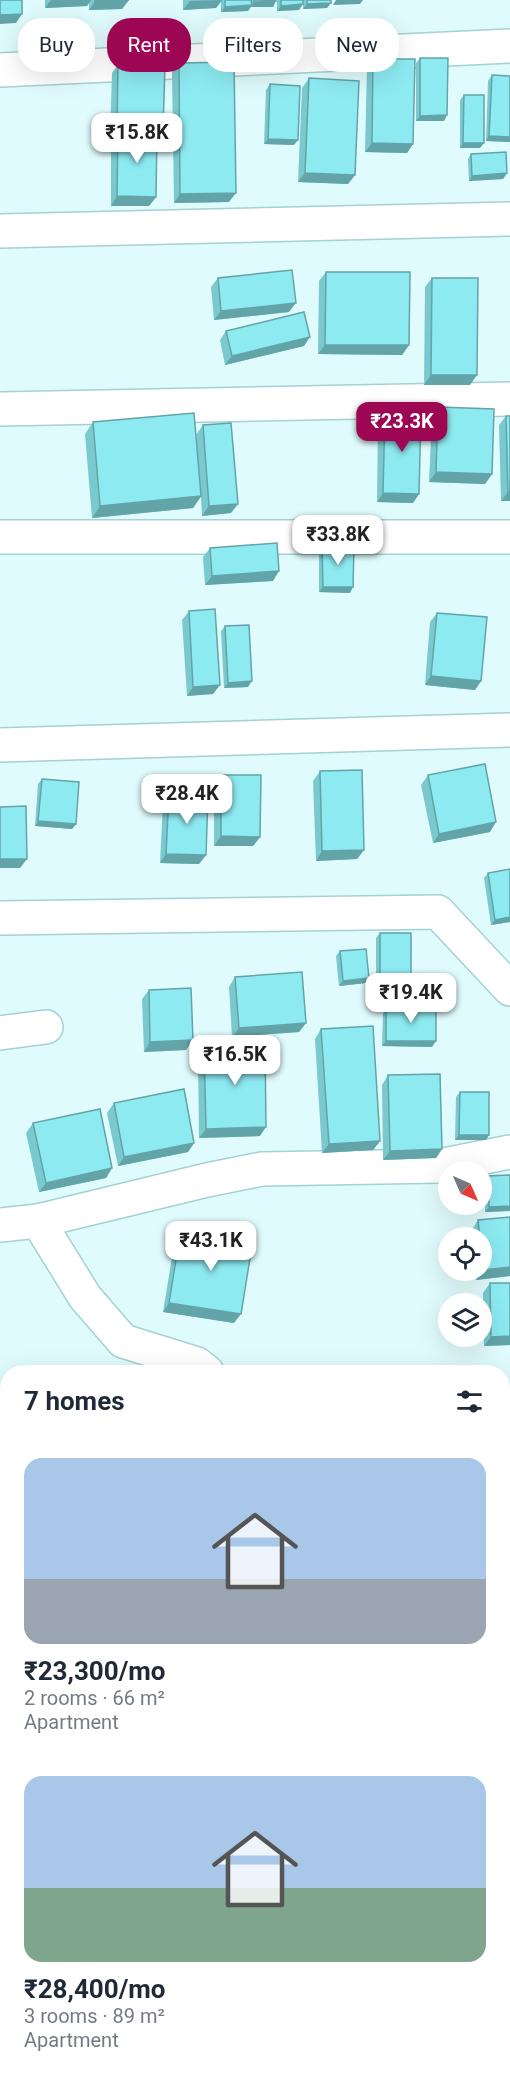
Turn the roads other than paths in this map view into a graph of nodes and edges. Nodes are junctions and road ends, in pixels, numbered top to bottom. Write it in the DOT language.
graph roads {
  1 [pos="510,46"];
  2 [pos="0,70"];
  3 [pos="510,219"];
  4 [pos="0,231"];
  5 [pos="510,399"];
  6 [pos="0,409"];
  7 [pos="0,537"];
  8 [pos="510,537"];
  9 [pos="510,730"];
  10 [pos="0,745"];
  11 [pos="0,918"];
  12 [pos="510,989"];
  13 [pos="46,1027"];
  14 [pos="0,1033"];
  15 [pos="510,1152"];
  16 [pos="38,1221"];
  17 [pos="0,1225"];
  18 [pos="198,1365"];
  1 -- 2 [label="street"];
  3 -- 4 [label="street"];
  5 -- 6 [label="street"];
  7 -- 8 [label="street"];
  9 -- 10 [label="street"];
  11 -- 12 [label="street"];
  13 -- 14 [label="street"];
  15 -- 16 [label="street"];
  16 -- 17 [label="street"];
  16 -- 18 [label="street"];
}
